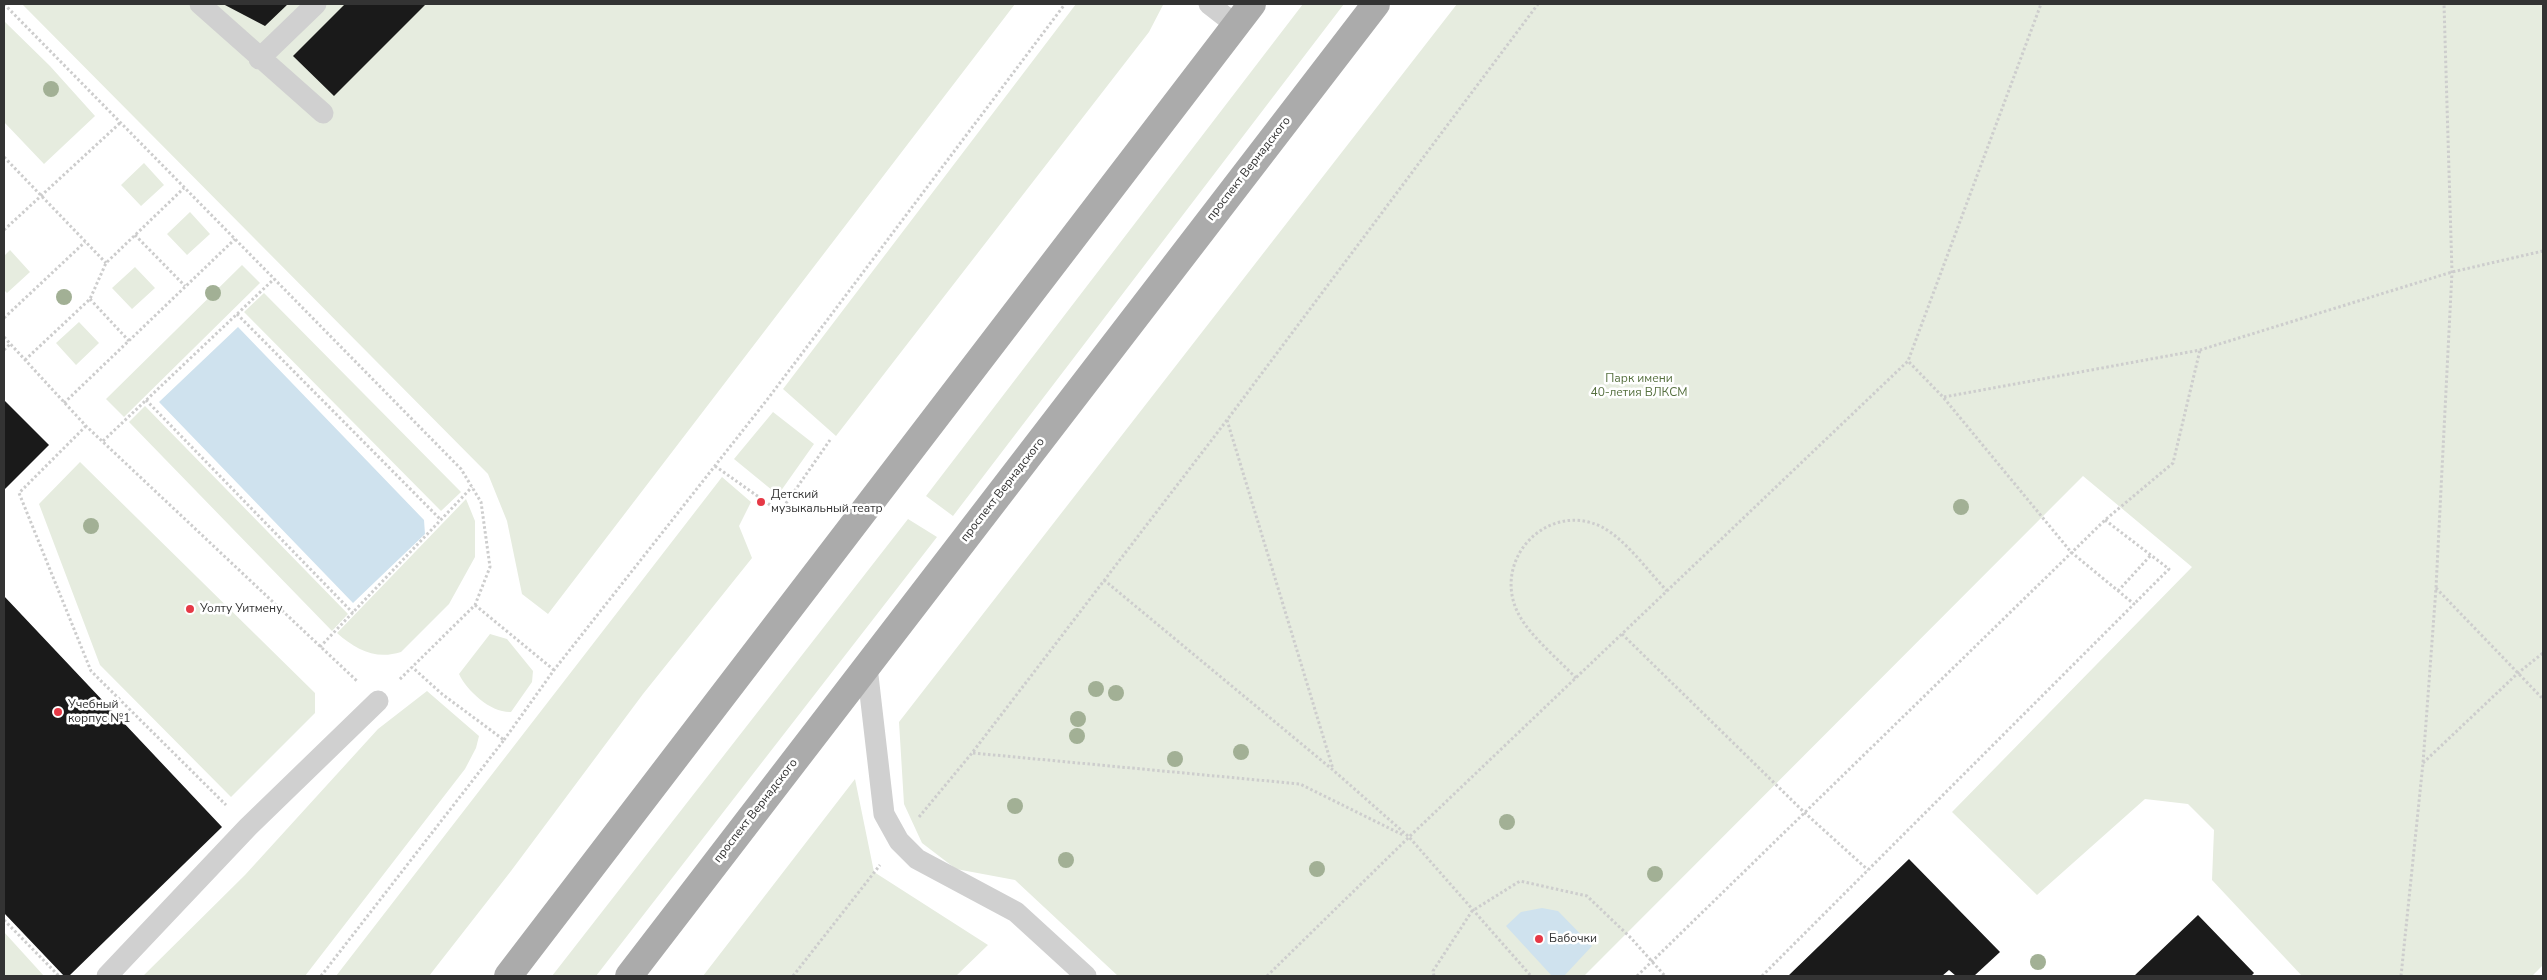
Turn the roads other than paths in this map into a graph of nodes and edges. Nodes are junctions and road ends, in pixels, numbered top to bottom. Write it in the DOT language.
graph roads {
  1 [pos="200,4"];
  2 [pos="316,4"];
  3 [pos="1208,4"];
  4 [pos="1252,4"];
  5 [pos="1376,4"];
  6 [pos="1236,25"];
  7 [pos="260,59"];
  8 [pos="322,113"];
  9 [pos="867,667"];
  10 [pos="378,701"];
  11 [pos="107,976"];
  12 [pos="508,976"];
  13 [pos="629,976"];
  14 [pos="1086,976"];
  1 -- 7 [label="lane"];
  2 -- 7 [label="lane"];
  3 -- 6 [label="lane"];
  4 -- 6 [label="main road"];
  5 -- 9 [label="main road, проспект Вернадского"];
  6 -- 12 [label="main road"];
  7 -- 8 [label="lane"];
  9 -- 13 [label="main road, проспект Вернадского"];
  9 -- 14 [label="lane"];
  10 -- 11 [label="lane"];
}
